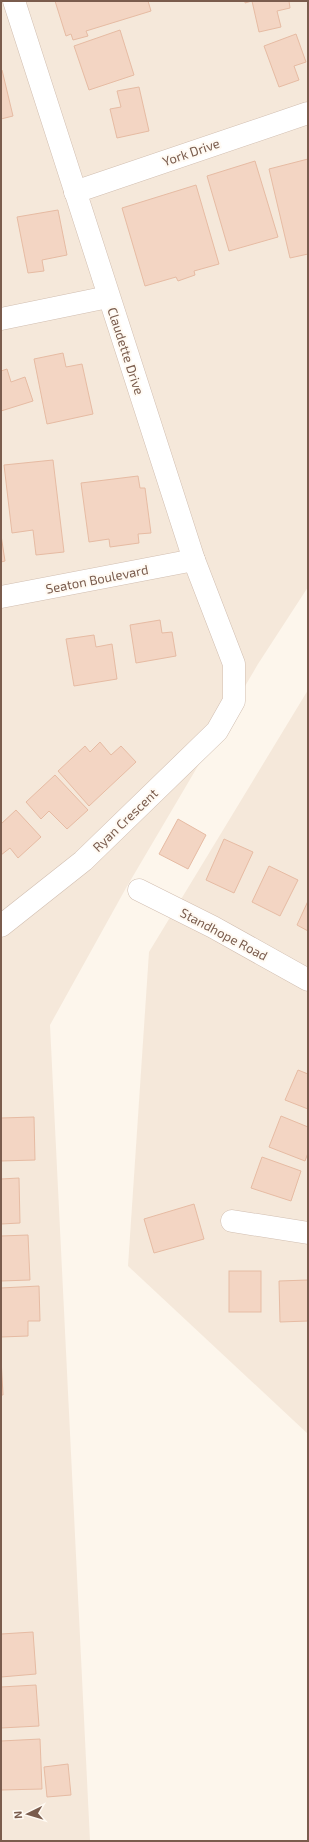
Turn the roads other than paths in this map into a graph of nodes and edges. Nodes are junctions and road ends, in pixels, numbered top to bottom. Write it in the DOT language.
graph roads {
  1 [pos="14,1"];
  2 [pos="308,113"];
  3 [pos="75,192"];
  4 [pos="108,297"];
  5 [pos="1,319"];
  6 [pos="194,560"];
  7 [pos="1,597"];
  8 [pos="234,700"];
  9 [pos="139,890"];
  10 [pos="1,926"];
  11 [pos="308,980"];
  12 [pos="232,1222"];
  13 [pos="308,1233"];
  1 -- 3 [label="street, Claudette Drive"];
  2 -- 3 [label="street, York Drive"];
  3 -- 4 [label="street, Claudette Drive"];
  4 -- 5 [label="street"];
  4 -- 6 [label="street, Claudette Drive"];
  6 -- 7 [label="street, Seaton Boulevard"];
  6 -- 8 [label="street, Claudette Drive"];
  8 -- 10 [label="street, Ryan Crescent"];
  9 -- 11 [label="street, Standhope Road"];
  12 -- 13 [label="street"];
}
